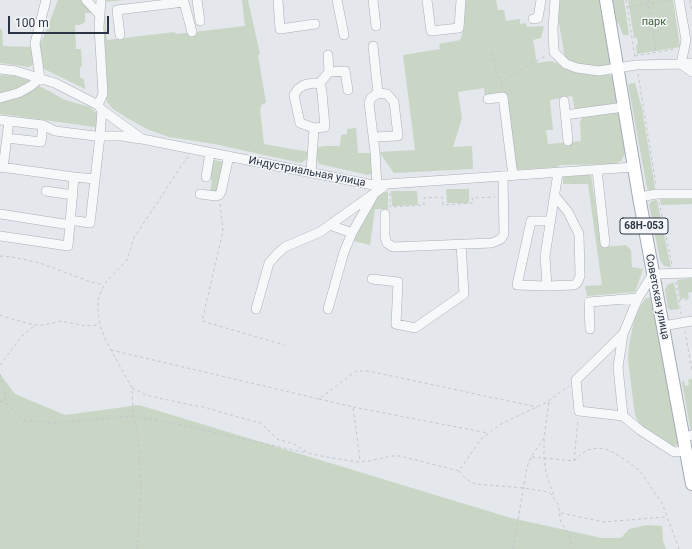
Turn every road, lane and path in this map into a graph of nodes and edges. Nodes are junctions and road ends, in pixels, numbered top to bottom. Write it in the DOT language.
graph roads {
  1 [pos="46,0"];
  2 [pos="86,0"];
  3 [pos="101,0"];
  4 [pos="197,0"];
  5 [pos="278,0"];
  6 [pos="337,0"];
  7 [pos="373,0"];
  8 [pos="427,0"];
  9 [pos="461,0"];
  10 [pos="541,0"];
  11 [pos="555,0"];
  12 [pos="606,0"];
  13 [pos="626,0"];
  14 [pos="648,0"];
  15 [pos="674,0"];
  16 [pos="680,0"];
  17 [pos="690,0"];
  18 [pos="184,1"];
  19 [pos="648,4"];
  20 [pos="627,7"];
  21 [pos="692,11"];
  22 [pos="100,15"];
  23 [pos="534,19"];
  24 [pos="200,21"];
  25 [pos="315,24"];
  26 [pos="376,26"];
  27 [pos="192,32"];
  28 [pos="120,35"];
  29 [pos="344,35"];
  30 [pos="689,40"];
  31 [pos="373,46"];
  32 [pos="675,49"];
  33 [pos="554,52"];
  34 [pos="656,52"];
  35 [pos="493,53"];
  36 [pos="328,55"];
  37 [pos="635,56"];
  38 [pos="692,63"];
  39 [pos="681,64"];
  40 [pos="636,66"];
  41 [pos="0,69"];
  42 [pos="617,69"];
  43 [pos="328,72"];
  44 [pos="692,72"];
  45 [pos="40,78"];
  46 [pos="502,81"];
  47 [pos="319,84"];
  48 [pos="348,90"];
  49 [pos="378,93"];
  50 [pos="0,98"];
  51 [pos="501,98"];
  52 [pos="488,99"];
  53 [pos="564,101"];
  54 [pos="624,107"];
  55 [pos="100,108"];
  56 [pos="565,114"];
  57 [pos="4,121"];
  58 [pos="43,125"];
  59 [pos="314,128"];
  60 [pos="100,136"];
  61 [pos="374,137"];
  62 [pos="7,138"];
  63 [pos="142,139"];
  64 [pos="568,141"];
  65 [pos="195,150"];
  66 [pos="210,153"];
  67 [pos="229,156"];
  68 [pos="2,167"];
  69 [pos="634,167"];
  70 [pos="597,170"];
  71 [pos="558,172"];
  72 [pos="311,173"];
  73 [pos="503,176"];
  74 [pos="513,176"];
  75 [pos="74,177"];
  76 [pos="206,178"];
  77 [pos="95,179"];
  78 [pos="388,184"];
  79 [pos="376,189"];
  80 [pos="46,191"];
  81 [pos="200,194"];
  82 [pos="657,194"];
  83 [pos="692,194"];
  84 [pos="73,195"];
  85 [pos="218,195"];
  86 [pos="504,196"];
  87 [pos="555,196"];
  88 [pos="639,197"];
  89 [pos="0,214"];
  90 [pos="385,214"];
  91 [pos="550,221"];
  92 [pos="70,222"];
  93 [pos="330,225"];
  94 [pos="352,234"];
  95 [pos="0,236"];
  96 [pos="605,243"];
  97 [pos="461,244"];
  98 [pos="0,256"];
  99 [pos="674,273"];
  100 [pos="692,273"];
  101 [pos="653,274"];
  102 [pos="372,279"];
  103 [pos="104,285"];
  104 [pos="547,286"];
  105 [pos="638,298"];
  106 [pos="688,299"];
  107 [pos="679,300"];
  108 [pos="256,309"];
  109 [pos="328,309"];
  110 [pos="0,315"];
  111 [pos="682,316"];
  112 [pos="692,321"];
  113 [pos="34,325"];
  114 [pos="100,325"];
  115 [pos="663,326"];
  116 [pos="590,329"];
  117 [pos="685,332"];
  118 [pos="624,334"];
  119 [pos="284,345"];
  120 [pos="111,350"];
  121 [pos="0,365"];
  122 [pos="692,370"];
  123 [pos="0,374"];
  124 [pos="576,380"];
  125 [pos="132,388"];
  126 [pos="319,399"];
  127 [pos="0,401"];
  128 [pos="549,401"];
  129 [pos="7,404"];
  130 [pos="353,407"];
  131 [pos="537,407"];
  132 [pos="579,411"];
  133 [pos="133,416"];
  134 [pos="624,416"];
  135 [pos="489,433"];
  136 [pos="688,436"];
  137 [pos="544,438"];
  138 [pos="686,451"];
  139 [pos="308,453"];
  140 [pos="531,456"];
  141 [pos="544,458"];
  142 [pos="574,461"];
  143 [pos="360,462"];
  144 [pos="459,471"];
  145 [pos="692,484"];
  146 [pos="524,488"];
  147 [pos="554,498"];
  148 [pos="560,513"];
  149 [pos="667,516"];
  150 [pos="137,549"];
  151 [pos="513,549"];
  152 [pos="572,549"];
  153 [pos="679,549"];
  1 -- 45 [label="street"];
  2 -- 22 [label="street"];
  3 -- 22 [label="street"];
  4 -- 24 [label="street"];
  5 -- 25 [label="street"];
  6 -- 29 [label="street"];
  7 -- 26 [label="street"];
  8 -- 9 [label="street"];
  10 -- 23 [label="street"];
  11 -- 33 [label="street"];
  12 -- 42 [label="main road, Советская улица / 68Н-053"];
  13 -- 20 [label="path"];
  14 -- 19 [label="path"];
  15 -- 19 [label="path"];
  16 -- 30 [label="street"];
  17 -- 21 [label="path"];
  18 -- 27 [label="street"];
  18 -- 28 [label="street"];
  19 -- 20 [label="path"];
  19 -- 34 [label="path"];
  20 -- 37 [label="path"];
  22 -- 55 [label="street"];
  30 -- 39 [label="street"];
  31 -- 49 [label="street"];
  32 -- 34 [label="path"];
  33 -- 42 [label="street"];
  33 -- 46 [label="path"];
  34 -- 37 [label="path"];
  35 -- 46 [label="path"];
  36 -- 43 [label="street"];
  37 -- 40 [label="path"];
  38 -- 39 [label="street"];
  39 -- 40 [label="street"];
  39 -- 44 [label="street"];
  40 -- 42 [label="street"];
  40 -- 82 [label="path"];
  41 -- 45 [label="street, Индустриальная улица"];
  42 -- 54 [label="main road, Советская улица / 68Н-053"];
  43 -- 47 [label="street"];
  43 -- 48 [label="street"];
  45 -- 50 [label="street"];
  45 -- 55 [label="street, Индустриальная улица"];
  46 -- 51 [label="path"];
  47 -- 59 [label="street"];
  47 -- 59 [label="street"];
  49 -- 61 [label="street"];
  49 -- 61 [label="street"];
  51 -- 52 [label="street"];
  51 -- 74 [label="street"];
  53 -- 56 [label="street"];
  54 -- 56 [label="street"];
  54 -- 69 [label="main road, Советская улица / 68Н-053"];
  55 -- 60 [label="street"];
  55 -- 63 [label="street, Индустриальная улица"];
  56 -- 64 [label="street"];
  57 -- 58 [label="street"];
  57 -- 62 [label="street"];
  58 -- 60 [label="street"];
  58 -- 62 [label="street"];
  59 -- 72 [label="street"];
  60 -- 63 [label="street"];
  60 -- 77 [label="street"];
  61 -- 79 [label="street"];
  62 -- 68 [label="street"];
  63 -- 65 [label="street, Индустриальная улица"];
  65 -- 66 [label="street, Индустриальная улица"];
  65 -- 103 [label="path"];
  66 -- 67 [label="street, Индустриальная улица"];
  66 -- 76 [label="street"];
  67 -- 72 [label="street, Индустриальная улица"];
  67 -- 85 [label="street"];
  68 -- 75 [label="street"];
  69 -- 70 [label="street, Индустриальная улица"];
  69 -- 88 [label="main road, Советская улица / 68Н-053"];
  70 -- 71 [label="street, Индустриальная улица"];
  70 -- 96 [label="street"];
  71 -- 74 [label="street, Индустриальная улица"];
  71 -- 87 [label="street"];
  72 -- 79 [label="street, Индустриальная улица"];
  73 -- 74 [label="street, Индустриальная улица"];
  73 -- 78 [label="street, Индустриальная улица"];
  73 -- 86 [label="street"];
  75 -- 77 [label="street"];
  75 -- 84 [label="street"];
  77 -- 92 [label="street"];
  78 -- 79 [label="street, Индустриальная улица"];
  78 -- 86 [label="path"];
  79 -- 93 [label="street"];
  79 -- 94 [label="street"];
  80 -- 84 [label="street"];
  81 -- 85 [label="street"];
  82 -- 83 [label="street"];
  82 -- 88 [label="street"];
  82 -- 99 [label="path"];
  84 -- 92 [label="street"];
  85 -- 119 [label="path"];
  86 -- 97 [label="street"];
  87 -- 91 [label="street"];
  87 -- 104 [label="street"];
  88 -- 101 [label="main road, Советская улица / 68Н-053"];
  89 -- 92 [label="street"];
  90 -- 97 [label="street"];
  91 -- 104 [label="street"];
  91 -- 104 [label="street"];
  92 -- 95 [label="street"];
  93 -- 94 [label="street"];
  93 -- 108 [label="street"];
  94 -- 109 [label="street"];
  97 -- 102 [label="street"];
  98 -- 103 [label="path"];
  99 -- 100 [label="street"];
  99 -- 101 [label="street"];
  99 -- 107 [label="path"];
  101 -- 105 [label="street"];
  101 -- 115 [label="main road, Советская улица / 68Н-053"];
  103 -- 114 [label="path"];
  105 -- 116 [label="street"];
  105 -- 118 [label="street"];
  106 -- 107 [label="path"];
  107 -- 111 [label="path"];
  110 -- 113 [label="path"];
  112 -- 115 [label="street"];
  113 -- 114 [label="path"];
  113 -- 121 [label="path"];
  114 -- 120 [label="path"];
  115 -- 136 [label="main road, Советская улица / 68Н-053"];
  117 -- 122 [label="path"];
  118 -- 124 [label="street"];
  118 -- 134 [label="street"];
  120 -- 125 [label="path"];
  120 -- 126 [label="path"];
  123 -- 129 [label="path"];
  124 -- 128 [label="path"];
  124 -- 132 [label="street"];
  125 -- 133 [label="path"];
  125 -- 139 [label="path"];
  126 -- 130 [label="path"];
  126 -- 131 [label="path"];
  127 -- 129 [label="path"];
  128 -- 131 [label="path"];
  128 -- 137 [label="path"];
  129 -- 133 [label="path"];
  130 -- 135 [label="path"];
  130 -- 143 [label="path"];
  131 -- 135 [label="path"];
  132 -- 134 [label="street"];
  132 -- 142 [label="path"];
  133 -- 139 [label="path"];
  133 -- 150 [label="path"];
  134 -- 138 [label="street"];
  135 -- 144 [label="path"];
  136 -- 138 [label="main road, Советская улица / 68Н-053"];
  137 -- 140 [label="path"];
  137 -- 141 [label="path"];
  138 -- 145 [label="main road, Советская улица"];
  139 -- 143 [label="path"];
  140 -- 141 [label="path"];
  140 -- 146 [label="path"];
  141 -- 142 [label="path"];
  141 -- 147 [label="path"];
  142 -- 149 [label="path"];
  143 -- 144 [label="path"];
  144 -- 146 [label="path"];
  146 -- 147 [label="path"];
  146 -- 151 [label="path"];
  147 -- 148 [label="path"];
  148 -- 149 [label="path"];
  148 -- 152 [label="path"];
  149 -- 153 [label="path"];
}
